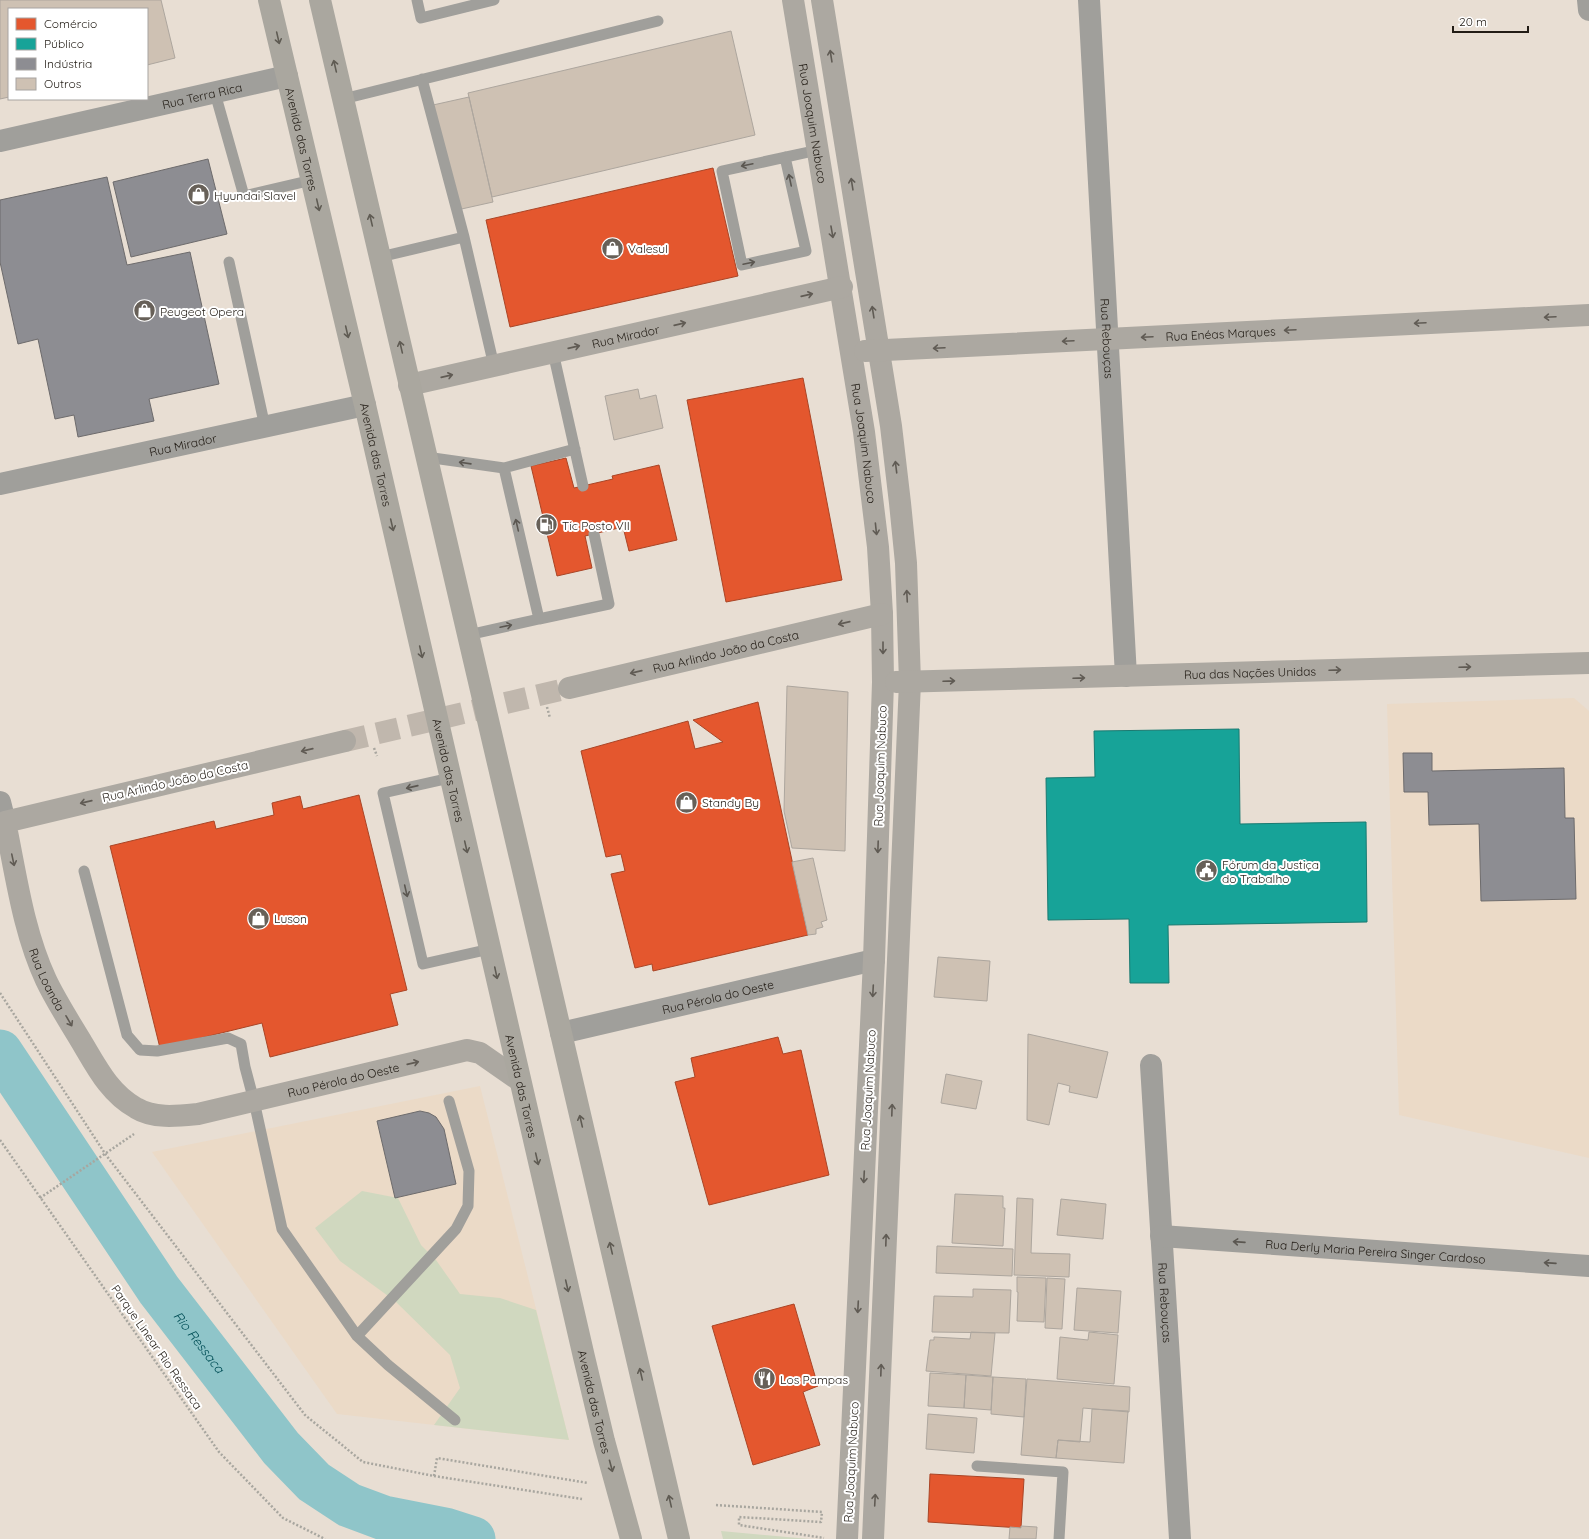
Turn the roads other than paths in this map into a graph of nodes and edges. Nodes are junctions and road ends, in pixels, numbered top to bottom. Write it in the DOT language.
graph roads {
  1 [pos="269,0"];
  2 [pos="320,0"];
  3 [pos="417,0"];
  4 [pos="494,0"];
  5 [pos="793,0"];
  6 [pos="822,0"];
  7 [pos="1089,0"];
  8 [pos="1588,0"];
  9 [pos="1589,10"];
  10 [pos="658,21"];
  11 [pos="287,76"];
  12 [pos="422,79"];
  13 [pos="215,93"];
  14 [pos="343,99"];
  15 [pos="0,141"];
  16 [pos="818,150"];
  17 [pos="785,157"];
  18 [pos="312,180"];
  19 [pos="464,237"];
  20 [pos="380,257"];
  21 [pos="229,262"];
  22 [pos="842,287"];
  23 [pos="1589,315"];
  24 [pos="1107,339"];
  25 [pos="880,351"];
  26 [pos="553,352"];
  27 [pos="852,352"];
  28 [pos="494,366"];
  29 [pos="409,385"];
  30 [pos="365,405"];
  31 [pos="265,427"];
  32 [pos="575,450"];
  33 [pos="426,457"];
  34 [pos="504,468"];
  35 [pos="0,484"];
  36 [pos="584,486"];
  37 [pos="594,534"];
  38 [pos="882,614"];
  39 [pos="539,619"];
  40 [pos="468,635"];
  41 [pos="1589,663"];
  42 [pos="1126,676"];
  43 [pos="883,682"];
  44 [pos="910,682"];
  45 [pos="569,688"];
  46 [pos="345,741"];
  47 [pos="450,778"];
  48 [pos="2,812"];
  49 [pos="84,871"];
  50 [pos="490,949"];
  51 [pos="874,960"];
  52 [pos="561,1033"];
  53 [pos="1151,1066"];
  54 [pos="519,1080"];
  55 [pos="254,1100"];
  56 [pos="450,1101"];
  57 [pos="160,1116"];
  58 [pos="1161,1236"];
  59 [pos="1589,1266"];
  60 [pos="357,1336"];
  61 [pos="455,1420"];
  62 [pos="977,1466"];
  63 [pos="631,1539"];
  64 [pos="679,1539"];
  65 [pos="847,1539"];
  66 [pos="873,1539"];
  67 [pos="1058,1539"];
  68 [pos="1180,1539"];
  1 -- 11 [label="highway, Avenida das Torres, one-way"];
  14 -- 2 [label="highway, one-way"];
  3 -- 4 [label="lane"];
  5 -- 16 [label="main road, Rua Joaquim Nabuco"];
  25 -- 6 [label="main road, Rua Joaquim Nabuco, one-way"];
  7 -- 24 [label="street, Rua Rebouças"];
  8 -- 9 [label="street"];
  10 -- 12 [label="lane"];
  11 -- 13 [label="street, Rua Terra Rica"];
  11 -- 18 [label="highway, Avenida das Torres"];
  12 -- 14 [label="lane"];
  12 -- 19 [label="lane"];
  13 -- 15 [label="street, Rua Terra Rica"];
  13 -- 18 [label="lane"];
  20 -- 14 [label="highway, one-way"];
  16 -- 17 [label="lane"];
  16 -- 22 [label="main road, Rua Joaquim Nabuco, one-way"];
  17 -- 17 [label="lane, one-way"];
  18 -- 30 [label="highway, Avenida das Torres, one-way"];
  19 -- 20 [label="lane"];
  19 -- 28 [label="lane"];
  29 -- 20 [label="highway, one-way"];
  21 -- 31 [label="lane"];
  26 -- 22 [label="main road, Rua Mirador, one-way"];
  22 -- 27 [label="main road, Rua Joaquim Nabuco"];
  23 -- 24 [label="main road, Rua Enéas Marques, one-way"];
  24 -- 25 [label="main road, Rua Enéas Marques, one-way"];
  24 -- 42 [label="street, Rua Rebouças"];
  25 -- 27 [label="main road, Rua Enéas Marques"];
  44 -- 25 [label="main road, Rua Joaquim Nabuco, one-way"];
  26 -- 28 [label="main road, Rua Mirador"];
  26 -- 32 [label="lane"];
  27 -- 38 [label="main road, Rua Joaquim Nabuco, one-way"];
  29 -- 28 [label="main road, Rua Mirador, one-way"];
  29 -- 33 [label="highway"];
  30 -- 31 [label="street, Rua Mirador"];
  30 -- 47 [label="highway, Avenida das Torres, one-way"];
  31 -- 35 [label="street, Rua Mirador"];
  32 -- 34 [label="lane"];
  32 -- 36 [label="lane"];
  34 -- 33 [label="lane, one-way"];
  33 -- 40 [label="highway"];
  39 -- 34 [label="lane, one-way"];
  37 -- 39 [label="lane"];
  38 -- 43 [label="main road, Rua Joaquim Nabuco, one-way"];
  38 -- 45 [label="main road, Rua Arlindo João da Costa, one-way"];
  40 -- 39 [label="lane, one-way"];
  40 -- 52 [label="highway"];
  42 -- 41 [label="main road, Rua das Nações Unidas, one-way"];
  44 -- 42 [label="main road, Rua das Nações Unidas, one-way"];
  43 -- 44 [label="main road, Rua das Nações Unidas"];
  43 -- 51 [label="main road, Rua Joaquim Nabuco, one-way"];
  66 -- 44 [label="main road, Rua Joaquim Nabuco, one-way"];
  46 -- 48 [label="main road, Rua Arlindo João da Costa, one-way"];
  47 -- 50 [label="highway, Avenida das Torres, one-way"];
  47 -- 50 [label="lane, one-way"];
  48 -- 57 [label="main road, Rua Loanda, one-way"];
  49 -- 55 [label="lane"];
  50 -- 54 [label="highway, Avenida das Torres, one-way"];
  51 -- 52 [label="street, Rua Pérola do Oeste"];
  51 -- 65 [label="main road, Rua Joaquim Nabuco, one-way"];
  64 -- 52 [label="highway, one-way"];
  53 -- 58 [label="street, Rua Rebouças"];
  55 -- 54 [label="main road, Rua Pérola do Oeste, one-way"];
  54 -- 63 [label="highway, Avenida das Torres, one-way"];
  55 -- 57 [label="main road, Rua Pérola do Oeste"];
  55 -- 60 [label="lane"];
  56 -- 60 [label="lane"];
  59 -- 58 [label="street, Rua Derly Maria Pereira Singer Cardoso, one-way"];
  58 -- 68 [label="street, Rua Rebouças"];
  60 -- 61 [label="lane"];
  62 -- 67 [label="lane"];
}
